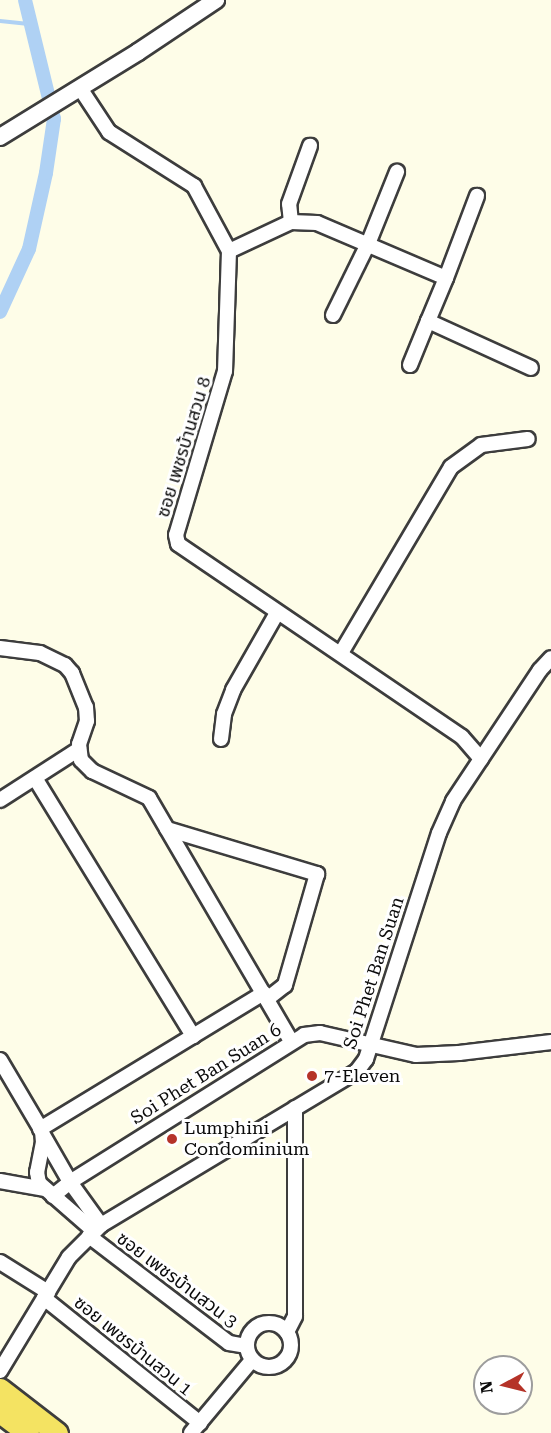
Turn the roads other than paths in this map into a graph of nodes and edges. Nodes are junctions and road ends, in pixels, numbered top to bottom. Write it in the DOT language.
graph roads {
  1 [pos="216,0"];
  2 [pos="80,87"];
  3 [pos="0,137"];
  4 [pos="310,146"];
  5 [pos="397,172"];
  6 [pos="477,196"];
  7 [pos="291,222"];
  8 [pos="368,244"];
  9 [pos="229,251"];
  10 [pos="446,278"];
  11 [pos="333,315"];
  12 [pos="428,321"];
  13 [pos="410,365"];
  14 [pos="531,368"];
  15 [pos="528,439"];
  16 [pos="277,613"];
  17 [pos="0,648"];
  18 [pos="341,653"];
  19 [pos="551,658"];
  20 [pos="546,672"];
  21 [pos="221,739"];
  22 [pos="79,749"];
  23 [pos="481,759"];
  24 [pos="35,778"];
  25 [pos="0,800"];
  26 [pos="167,830"];
  27 [pos="265,996"];
  28 [pos="193,1036"];
  29 [pos="291,1041"];
  30 [pos="551,1042"];
  31 [pos="370,1045"];
  32 [pos="0,1060"];
  33 [pos="295,1108"];
  34 [pos="42,1132"];
  35 [pos="0,1181"];
  36 [pos="70,1182"];
  37 [pos="49,1192"];
  38 [pos="95,1231"];
  39 [pos="0,1262"];
  40 [pos="46,1295"];
  41 [pos="287,1332"];
  42 [pos="246,1346"];
  43 [pos="252,1360"];
  44 [pos="0,1371"];
  45 [pos="0,1389"];
  46 [pos="0,1412"];
  47 [pos="196,1428"];
  48 [pos="28,1433"];
  49 [pos="57,1433"];
  1 -- 2 [label="street"];
  2 -- 3 [label="street"];
  2 -- 9 [label="street"];
  4 -- 7 [label="street"];
  5 -- 8 [label="street"];
  6 -- 10 [label="street"];
  7 -- 8 [label="street"];
  7 -- 9 [label="street"];
  8 -- 10 [label="street"];
  8 -- 11 [label="street"];
  9 -- 16 [label="street, ซอย เพชรบ้านสวน 8"];
  10 -- 12 [label="street"];
  12 -- 13 [label="street"];
  12 -- 14 [label="street"];
  15 -- 18 [label="street"];
  16 -- 18 [label="street, ซอย เพชรบ้านสวน 8"];
  16 -- 21 [label="street"];
  17 -- 22 [label="street"];
  18 -- 23 [label="street, ซอย เพชรบ้านสวน 8"];
  19 -- 20 [label="street, Soi Phet Ban Suan"];
  20 -- 23 [label="street, Soi Phet Ban Suan"];
  22 -- 24 [label="street"];
  22 -- 26 [label="street"];
  23 -- 31 [label="street, Soi Phet Ban Suan"];
  24 -- 25 [label="street"];
  24 -- 28 [label="street"];
  26 -- 27 [label="street"];
  26 -- 27 [label="street"];
  27 -- 28 [label="street"];
  27 -- 29 [label="street"];
  28 -- 34 [label="street"];
  29 -- 31 [label="street, Soi Phet Ban Suan 6"];
  29 -- 36 [label="street, Soi Phet Ban Suan 6"];
  30 -- 31 [label="street, Soi Phet Ban Suan 6"];
  31 -- 33 [label="street, Soi Phet Ban Suan"];
  32 -- 34 [label="street"];
  33 -- 38 [label="street, Soi Phet Ban Suan"];
  33 -- 41 [label="street"];
  34 -- 36 [label="street"];
  34 -- 37 [label="street"];
  35 -- 37 [label="street"];
  36 -- 37 [label="street, Soi Phet Ban Suan 6"];
  36 -- 38 [label="street"];
  37 -- 38 [label="street"];
  38 -- 40 [label="street, Soi Phet Ban Suan"];
  38 -- 42 [label="street, ซอย เพชรบ้านสวน 3"];
  39 -- 40 [label="street, ซอย เพชรบ้านสวน 1"];
  40 -- 44 [label="street, Soi Phet Ban Suan"];
  40 -- 47 [label="street, ซอย เพชรบ้านสวน 1"];
  41 -- 42 [label="street"];
  41 -- 43 [label="street"];
  42 -- 43 [label="street"];
  43 -- 47 [label="street"];
  45 -- 49 [label="main road"];
  46 -- 48 [label="main road"];
}
